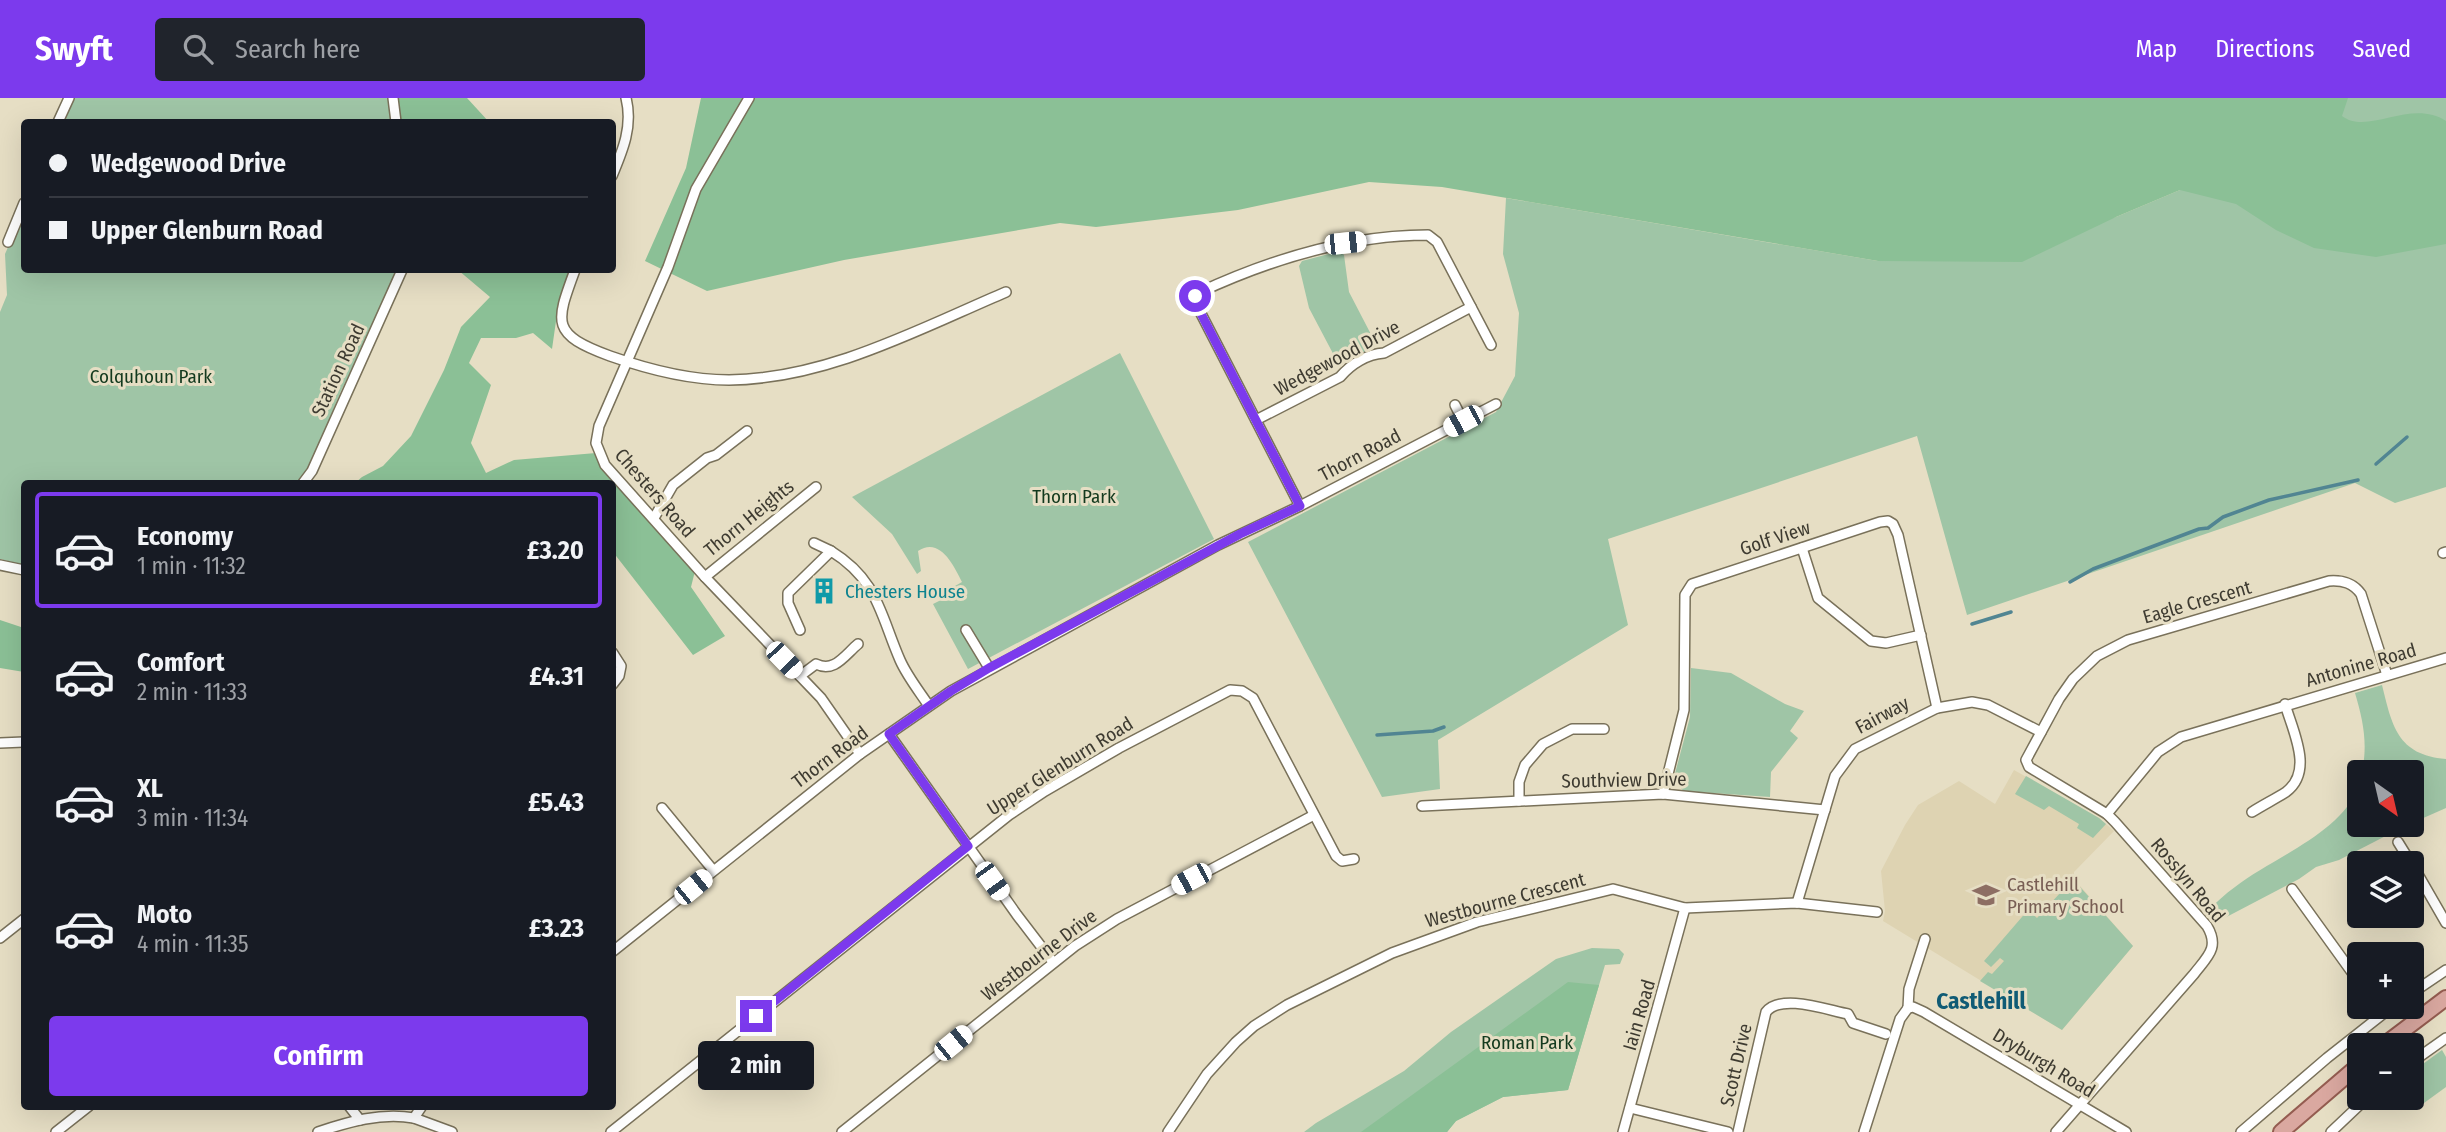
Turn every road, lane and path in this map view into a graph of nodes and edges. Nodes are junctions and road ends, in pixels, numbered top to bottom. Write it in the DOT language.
graph roads {
  1 [pos="69,98"];
  2 [pos="393,98"];
  3 [pos="626,98"];
  4 [pos="749,98"];
  5 [pos="59,119"];
  6 [pos="396,119"];
  7 [pos="616,167"];
  8 [pos="21,210"];
  9 [pos="8,242"];
  10 [pos="401,273"];
  11 [pos="574,273"];
  12 [pos="1006,292"];
  13 [pos="1471,307"];
  14 [pos="1490,345"];
  15 [pos="625,362"];
  16 [pos="1496,404"];
  17 [pos="1455,405"];
  18 [pos="1256,420"];
  19 [pos="1463,421"];
  20 [pos="747,431"];
  21 [pos="716,455"];
  22 [pos="724,465"];
  23 [pos="305,480"];
  24 [pos="816,487"];
  25 [pos="1300,506"];
  26 [pos="654,518"];
  27 [pos="814,543"];
  28 [pos="1802,548"];
  29 [pos="831,551"];
  30 [pos="0,565"];
  31 [pos="21,569"];
  32 [pos="705,577"];
  33 [pos="800,630"];
  34 [pos="966,630"];
  35 [pos="1921,635"];
  36 [pos="858,644"];
  37 [pos="616,658"];
  38 [pos="2446,658"];
  39 [pos="989,668"];
  40 [pos="2387,675"];
  41 [pos="800,676"];
  42 [pos="616,679"];
  43 [pos="2285,705"];
  44 [pos="929,706"];
  45 [pos="1937,708"];
  46 [pos="1604,729"];
  47 [pos="2040,732"];
  48 [pos="889,734"];
  49 [pos="21,742"];
  50 [pos="0,743"];
  51 [pos="860,754"];
  52 [pos="2034,772"];
  53 [pos="1663,794"];
  54 [pos="1519,801"];
  55 [pos="1422,806"];
  56 [pos="662,808"];
  57 [pos="1825,810"];
  58 [pos="2252,811"];
  59 [pos="2107,814"];
  60 [pos="1314,815"];
  61 [pos="2398,842"];
  62 [pos="968,846"];
  63 [pos="2404,851"];
  64 [pos="1354,859"];
  65 [pos="713,870"];
  66 [pos="2424,885"];
  67 [pos="2292,889"];
  68 [pos="1797,903"];
  69 [pos="1685,908"];
  70 [pos="1877,912"];
  71 [pos="21,921"];
  72 [pos="2446,923"];
  73 [pos="0,938"];
  74 [pos="1925,939"];
  75 [pos="616,948"];
  76 [pos="1053,962"];
  77 [pos="2347,965"];
  78 [pos="2446,970"];
  79 [pos="2424,985"];
  80 [pos="2446,998"];
  81 [pos="1908,1008"];
  82 [pos="2369,1019"];
  83 [pos="2400,1033"];
  84 [pos="1886,1034"];
  85 [pos="2446,1038"];
  86 [pos="2424,1054"];
  87 [pos="2347,1075"];
  88 [pos="2080,1105"];
  89 [pos="1630,1108"];
  90 [pos="84,1110"];
  91 [pos="352,1110"];
  92 [pos="419,1110"];
  93 [pos="2354,1110"];
  94 [pos="414,1118"];
  95 [pos="360,1120"];
  96 [pos="855,1128"];
  97 [pos="56,1132"];
  98 [pos="318,1132"];
  99 [pos="452,1132"];
  100 [pos="611,1132"];
  101 [pos="842,1132"];
  102 [pos="1168,1132"];
  103 [pos="1623,1132"];
  104 [pos="1728,1132"];
  105 [pos="1738,1132"];
  106 [pos="1864,1132"];
  107 [pos="2056,1132"];
  108 [pos="2126,1132"];
  109 [pos="2241,1132"];
  110 [pos="2281,1132"];
  111 [pos="2330,1132"];
  1 -- 5 [label="street"];
  2 -- 6 [label="street"];
  3 -- 7 [label="street"];
  4 -- 15 [label="street, Chesters Road"];
  8 -- 9 [label="street"];
  10 -- 23 [label="street, Station Road"];
  11 -- 15 [label="street"];
  12 -- 15 [label="street"];
  13 -- 14 [label="street"];
  13 -- 18 [label="street, Wedgewood Drive"];
  13 -- 18 [label="street"];
  15 -- 26 [label="street, Chesters Road"];
  16 -- 19 [label="street, Thorn Road"];
  17 -- 19 [label="street"];
  18 -- 25 [label="street"];
  19 -- 25 [label="street, Thorn Road"];
  20 -- 21 [label="street"];
  21 -- 22 [label="street"];
  21 -- 26 [label="street"];
  24 -- 32 [label="street, Thorn Heights"];
  25 -- 39 [label="street, Thorn Road"];
  26 -- 32 [label="street, Chesters Road"];
  27 -- 29 [label="street"];
  28 -- 35 [label="street"];
  28 -- 35 [label="street, Golf View"];
  28 -- 53 [label="street, Golf View"];
  29 -- 33 [label="street"];
  29 -- 44 [label="street"];
  30 -- 31 [label="street"];
  32 -- 41 [label="street, Chesters Road"];
  34 -- 39 [label="street"];
  35 -- 45 [label="street, Golf View"];
  36 -- 41 [label="street"];
  37 -- 42 [label="street"];
  38 -- 40 [label="street, Antonine Road"];
  39 -- 44 [label="street, Thorn Road"];
  40 -- 43 [label="street, Antonine Road"];
  40 -- 47 [label="street, Eagle Crescent"];
  41 -- 51 [label="street, Chesters Road"];
  43 -- 58 [label="street, Antonine Road"];
  43 -- 59 [label="street, Antonine Road"];
  44 -- 48 [label="street, Thorn Road"];
  45 -- 47 [label="street, Fairway"];
  45 -- 57 [label="street, Fairway"];
  46 -- 54 [label="street"];
  47 -- 52 [label="street, Eagle Crescent"];
  48 -- 51 [label="street, Thorn Road"];
  48 -- 62 [label="street"];
  49 -- 50 [label="street"];
  51 -- 65 [label="street, Thorn Road"];
  52 -- 59 [label="street, Rosslyn Road"];
  53 -- 54 [label="street, Southview Drive"];
  53 -- 57 [label="street, Southview Drive"];
  54 -- 55 [label="street, Southview Drive"];
  56 -- 65 [label="street"];
  57 -- 68 [label="street, Fairway"];
  59 -- 88 [label="street, Rosslyn Road"];
  60 -- 62 [label="street, Upper Glenburn Road"];
  60 -- 64 [label="street, Upper Glenburn Road"];
  60 -- 76 [label="street, Westbourne Drive"];
  61 -- 63 [label="street"];
  62 -- 76 [label="street"];
  62 -- 100 [label="street, Upper Glenburn Road"];
  65 -- 75 [label="street, Thorn Road"];
  66 -- 72 [label="street"];
  67 -- 77 [label="street"];
  68 -- 69 [label="street, Westbourne Crescent"];
  68 -- 70 [label="street, Westbourne Crescent"];
  69 -- 89 [label="street, Iain Road"];
  69 -- 102 [label="street, Westbourne Crescent"];
  71 -- 73 [label="street"];
  74 -- 81 [label="street"];
  76 -- 96 [label="street, Westbourne Drive"];
  78 -- 79 [label="street"];
  80 -- 83 [label="main road"];
  81 -- 88 [label="street, Dryburgh Road"];
  81 -- 106 [label="street"];
  82 -- 109 [label="street"];
  84 -- 105 [label="street, Scott Drive"];
  85 -- 86 [label="street"];
  87 -- 110 [label="main road"];
  88 -- 107 [label="street, Rosslyn Road"];
  88 -- 108 [label="street, Dryburgh Road"];
  89 -- 103 [label="street, Iain Road"];
  89 -- 104 [label="street"];
  90 -- 97 [label="street"];
  91 -- 95 [label="street"];
  92 -- 94 [label="street"];
  93 -- 111 [label="street"];
  94 -- 95 [label="street"];
  94 -- 99 [label="street"];
  95 -- 98 [label="street"];
  96 -- 101 [label="street, Westbourne Drive"];
}
